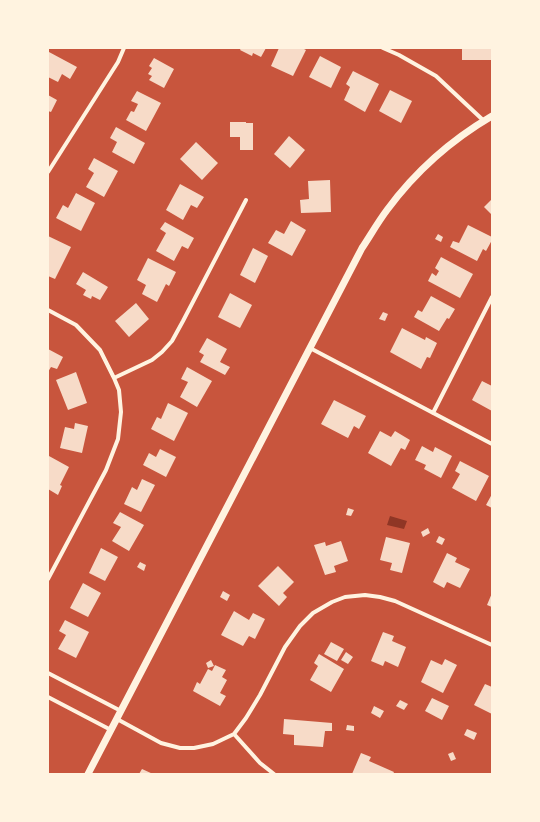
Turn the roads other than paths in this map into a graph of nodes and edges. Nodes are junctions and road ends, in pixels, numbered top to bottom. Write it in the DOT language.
graph roads {
  1 [pos="124,48"];
  2 [pos="384,48"];
  3 [pos="492,116"];
  4 [pos="484,121"];
  5 [pos="48,172"];
  6 [pos="246,200"];
  7 [pos="492,297"];
  8 [pos="48,310"];
  9 [pos="310,348"];
  10 [pos="114,378"];
  11 [pos="433,413"];
  12 [pos="492,444"];
  13 [pos="48,579"];
  14 [pos="492,645"];
  15 [pos="48,673"];
  16 [pos="48,696"];
  17 [pos="121,711"];
  18 [pos="117,719"];
  19 [pos="111,730"];
  20 [pos="234,734"];
  21 [pos="88,774"];
  22 [pos="274,774"];
  1 -- 5 [label="street"];
  2 -- 4 [label="street"];
  3 -- 4 [label="street"];
  4 -- 9 [label="street"];
  6 -- 10 [label="street"];
  7 -- 11 [label="street"];
  8 -- 10 [label="street"];
  9 -- 11 [label="street"];
  9 -- 17 [label="street"];
  10 -- 13 [label="street"];
  11 -- 12 [label="street"];
  14 -- 20 [label="street"];
  15 -- 17 [label="street"];
  16 -- 19 [label="street"];
  17 -- 18 [label="street"];
  18 -- 19 [label="street"];
  18 -- 20 [label="street"];
  19 -- 21 [label="street"];
  20 -- 22 [label="street"];
}
